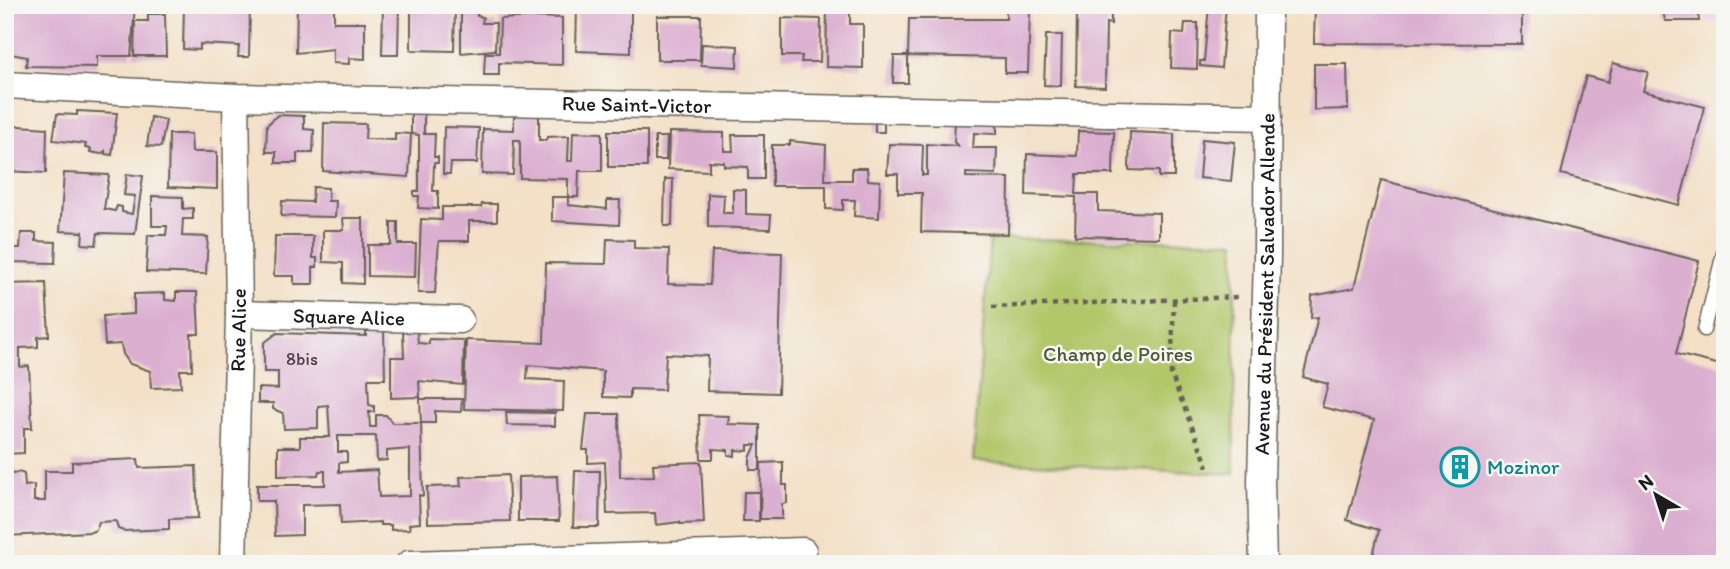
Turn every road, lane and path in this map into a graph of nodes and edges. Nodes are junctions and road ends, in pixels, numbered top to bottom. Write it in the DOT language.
graph roads {
  1 [pos="1268,5"];
  2 [pos="5,85"];
  3 [pos="236,97"];
  4 [pos="1268,117"];
  5 [pos="1725,245"];
  6 [pos="1266,295"];
  7 [pos="1174,300"];
  8 [pos="992,307"];
  9 [pos="239,314"];
  10 [pos="460,320"];
  11 [pos="1704,330"];
  12 [pos="1208,467"];
  13 [pos="803,551"];
  14 [pos="233,564"];
  15 [pos="409,564"];
  16 [pos="1263,564"];
  1 -- 4 [label="street, Avenue du Président Salvador Allende"];
  2 -- 3 [label="street, Rue Saint-Victor"];
  3 -- 4 [label="street, Rue Saint-Victor"];
  3 -- 9 [label="street, Rue Alice"];
  4 -- 6 [label="street, Avenue du Président Salvador Allende"];
  5 -- 11 [label="lane"];
  6 -- 7 [label="path"];
  6 -- 16 [label="street, Avenue du Président Salvador Allende"];
  7 -- 8 [label="path"];
  7 -- 12 [label="path"];
  9 -- 10 [label="street, Square Alice"];
  9 -- 14 [label="street, Rue Alice"];
  13 -- 15 [label="street"];
}
